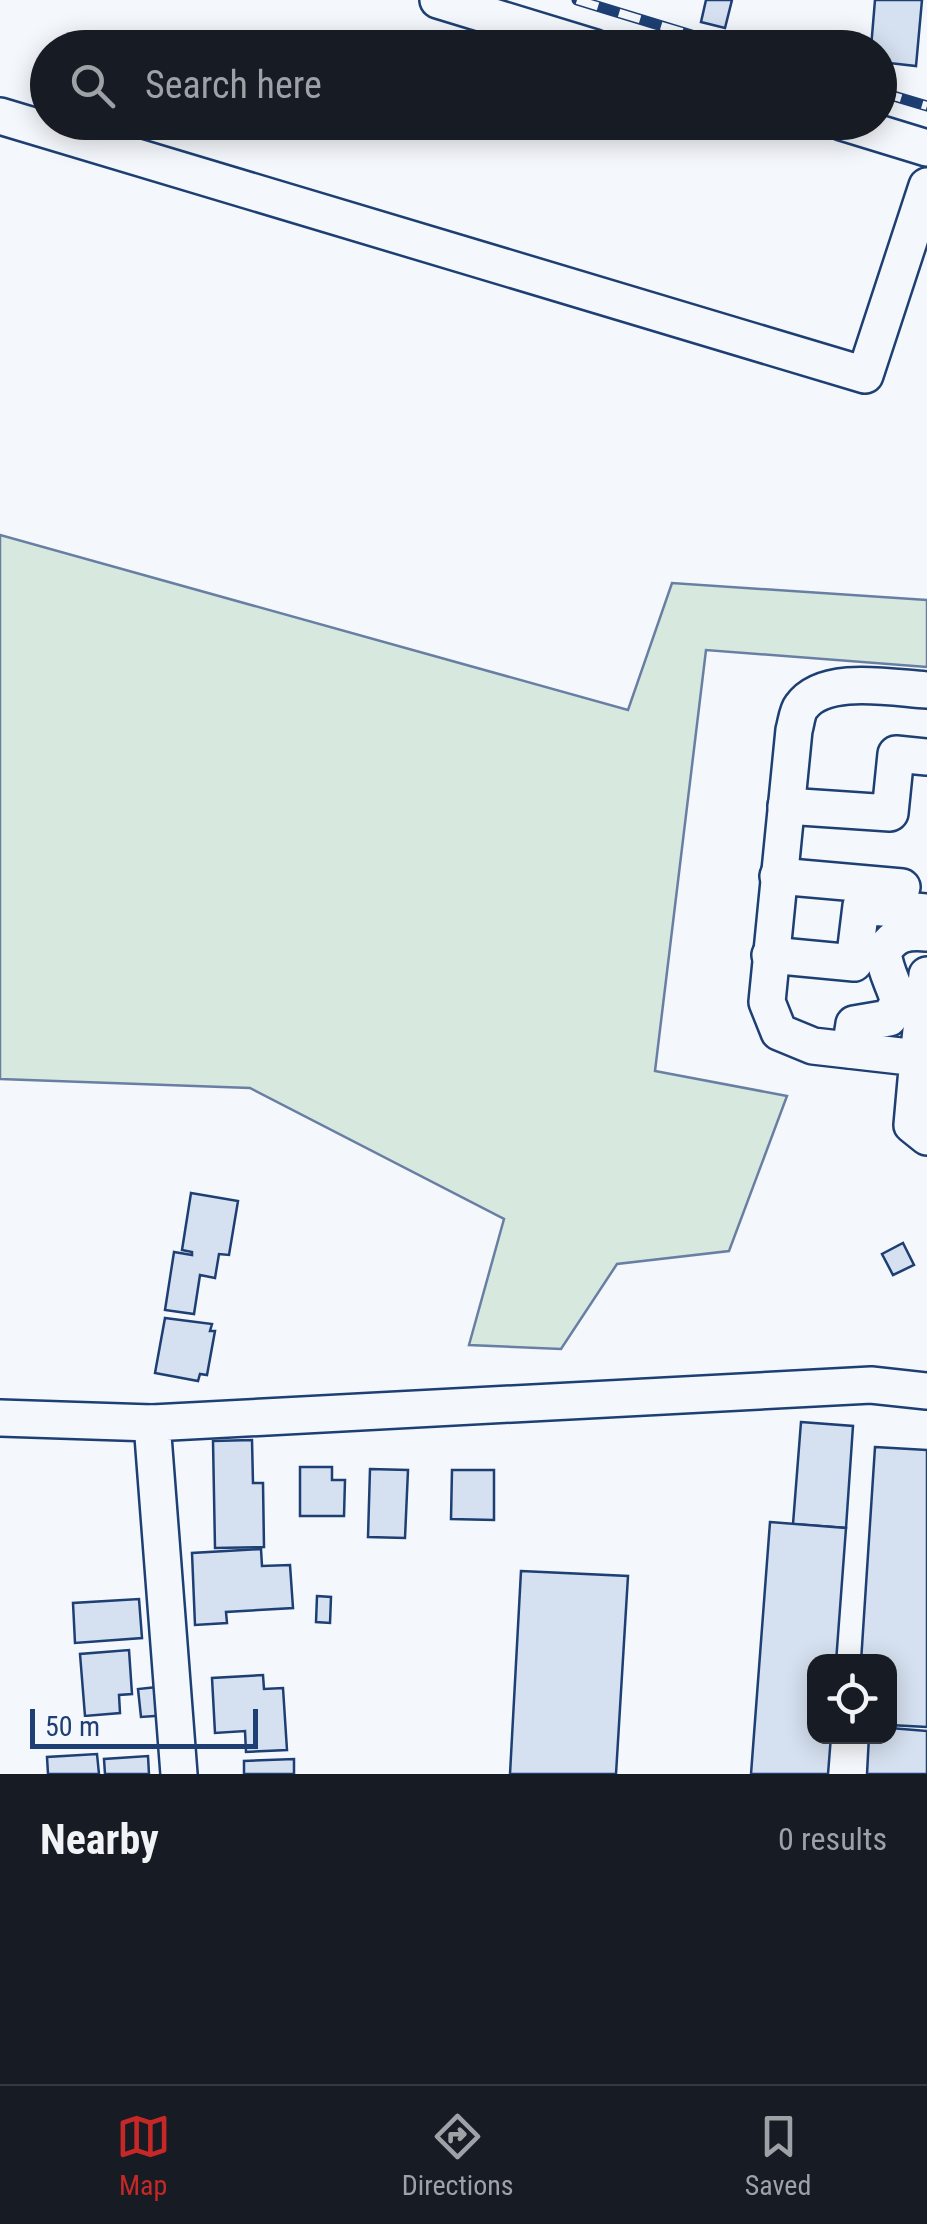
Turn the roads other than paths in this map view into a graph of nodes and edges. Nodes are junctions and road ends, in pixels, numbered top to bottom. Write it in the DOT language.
graph roads {
  1 [pos="438,0"];
  2 [pos="536,30"];
  3 [pos="0,116"];
  4 [pos="30,125"];
  5 [pos="897,139"];
  6 [pos="80,140"];
  7 [pos="927,148"];
  8 [pos="927,186"];
  9 [pos="927,690"];
  10 [pos="927,757"];
  11 [pos="786,806"];
  12 [pos="778,876"];
  13 [pos="927,889"];
  14 [pos="927,912"];
  15 [pos="927,933"];
  16 [pos="770,955"];
  17 [pos="926,993"];
  18 [pos="850,1050"];
  19 [pos="923,1059"];
  20 [pos="927,1137"];
  21 [pos="927,1391"];
  22 [pos="0,1418"];
  23 [pos="152,1423"];
  24 [pos="179,1774"];
  1 -- 2 [label="street"];
  3 -- 4 [label="street"];
  5 -- 7 [label="street"];
  6 -- 8 [label="street"];
  9 -- 11 [label="street"];
  10 -- 11 [label="street"];
  11 -- 12 [label="street"];
  12 -- 13 [label="street"];
  12 -- 16 [label="street"];
  14 -- 16 [label="street"];
  15 -- 18 [label="street"];
  16 -- 18 [label="street"];
  17 -- 19 [label="street"];
  18 -- 19 [label="street"];
  19 -- 20 [label="street"];
  21 -- 23 [label="street"];
  22 -- 23 [label="street"];
  23 -- 24 [label="street"];
}
